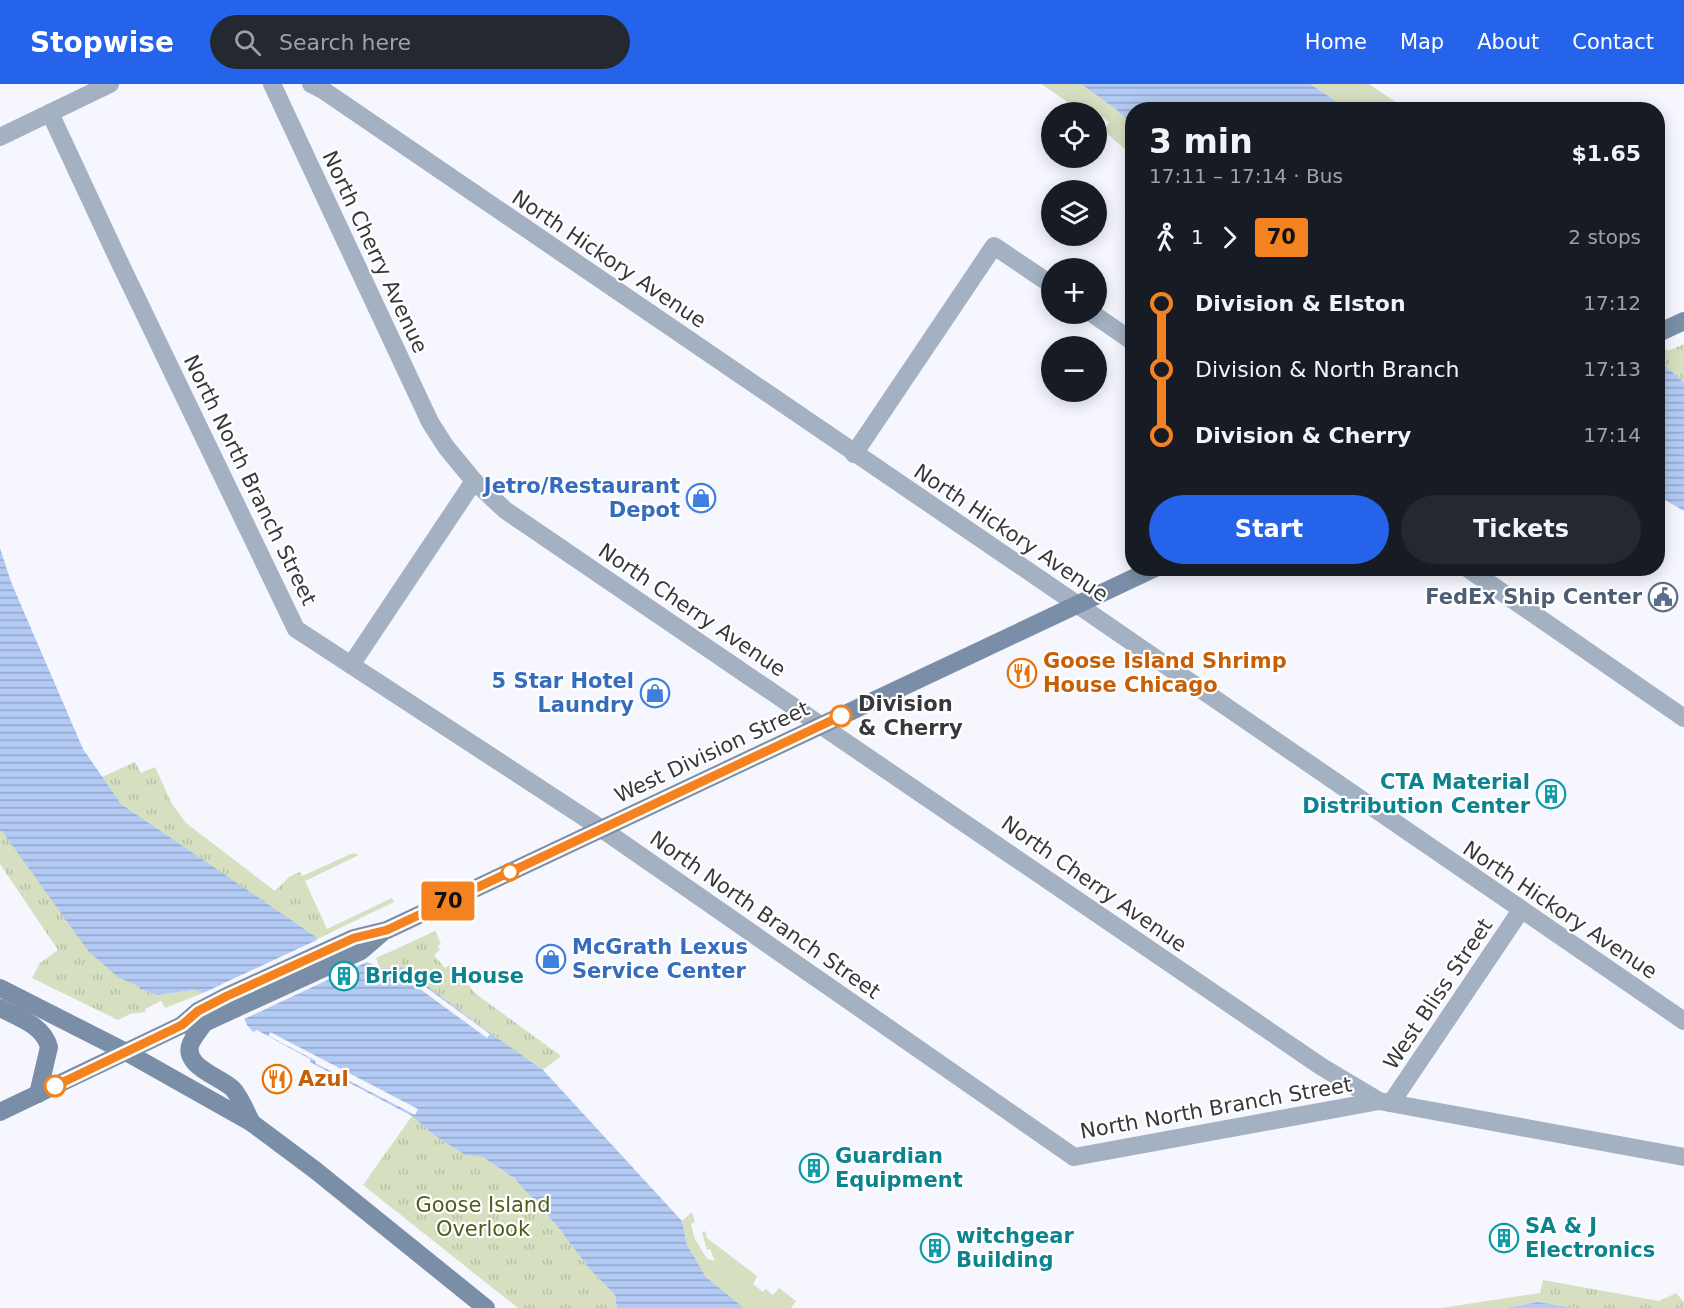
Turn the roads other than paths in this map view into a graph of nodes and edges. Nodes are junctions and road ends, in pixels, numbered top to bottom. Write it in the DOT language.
graph roads {
  1 [pos="110,84"];
  2 [pos="272,84"];
  3 [pos="311,84"];
  4 [pos="50,113"];
  5 [pos="0,136"];
  6 [pos="1041,278"];
  7 [pos="1684,321"];
  8 [pos="1107,324"];
  9 [pos="1665,330"];
  10 [pos="1125,336"];
  11 [pos="854,454"];
  12 [pos="474,481"];
  13 [pos="1138,576"];
  14 [pos="1479,576"];
  15 [pos="1078,605"];
  16 [pos="351,664"];
  17 [pos="1684,718"];
  18 [pos="821,725"];
  19 [pos="602,829"];
  20 [pos="1521,910"];
  21 [pos="0,988"];
  22 [pos="230,1003"];
  23 [pos="0,1008"];
  24 [pos="1684,1022"];
  25 [pos="204,1023"];
  26 [pos="182,1025"];
  27 [pos="126,1052"];
  28 [pos="38,1094"];
  29 [pos="1385,1102"];
  30 [pos="0,1112"];
  31 [pos="252,1123"];
  32 [pos="1684,1157"];
  33 [pos="486,1308"];
  1 -- 4 [label="street"];
  2 -- 12 [label="street, North Cherry Avenue"];
  3 -- 11 [label="street, North Hickory Avenue"];
  4 -- 5 [label="street"];
  4 -- 16 [label="street, North North Branch Street"];
  6 -- 11 [label="street"];
  7 -- 9 [label="main road"];
  8 -- 10 [label="street"];
  11 -- 15 [label="street, North Hickory Avenue"];
  12 -- 16 [label="street"];
  12 -- 18 [label="street, North Cherry Avenue"];
  13 -- 15 [label="main road, West Division Street"];
  14 -- 17 [label="street"];
  15 -- 18 [label="main road, West Division Street"];
  15 -- 20 [label="street, North Hickory Avenue"];
  16 -- 19 [label="street, North North Branch Street"];
  18 -- 19 [label="main road, West Division Street"];
  18 -- 29 [label="street, North Cherry Avenue"];
  19 -- 22 [label="main road, West Division Street"];
  19 -- 29 [label="street, North North Branch Street"];
  20 -- 24 [label="street, North Hickory Avenue"];
  20 -- 29 [label="street, West Bliss Street"];
  21 -- 27 [label="main road"];
  22 -- 25 [label="main road, West Division Street"];
  22 -- 26 [label="main road, West Division Street"];
  23 -- 28 [label="main road"];
  25 -- 26 [label="main road, West Division Street"];
  25 -- 31 [label="main road"];
  26 -- 27 [label="main road, West Division Street"];
  27 -- 28 [label="main road, West Division Street"];
  27 -- 31 [label="main road"];
  28 -- 30 [label="main road, West Division Street"];
  29 -- 32 [label="street, North North Branch Street"];
  31 -- 33 [label="main road"];
}
